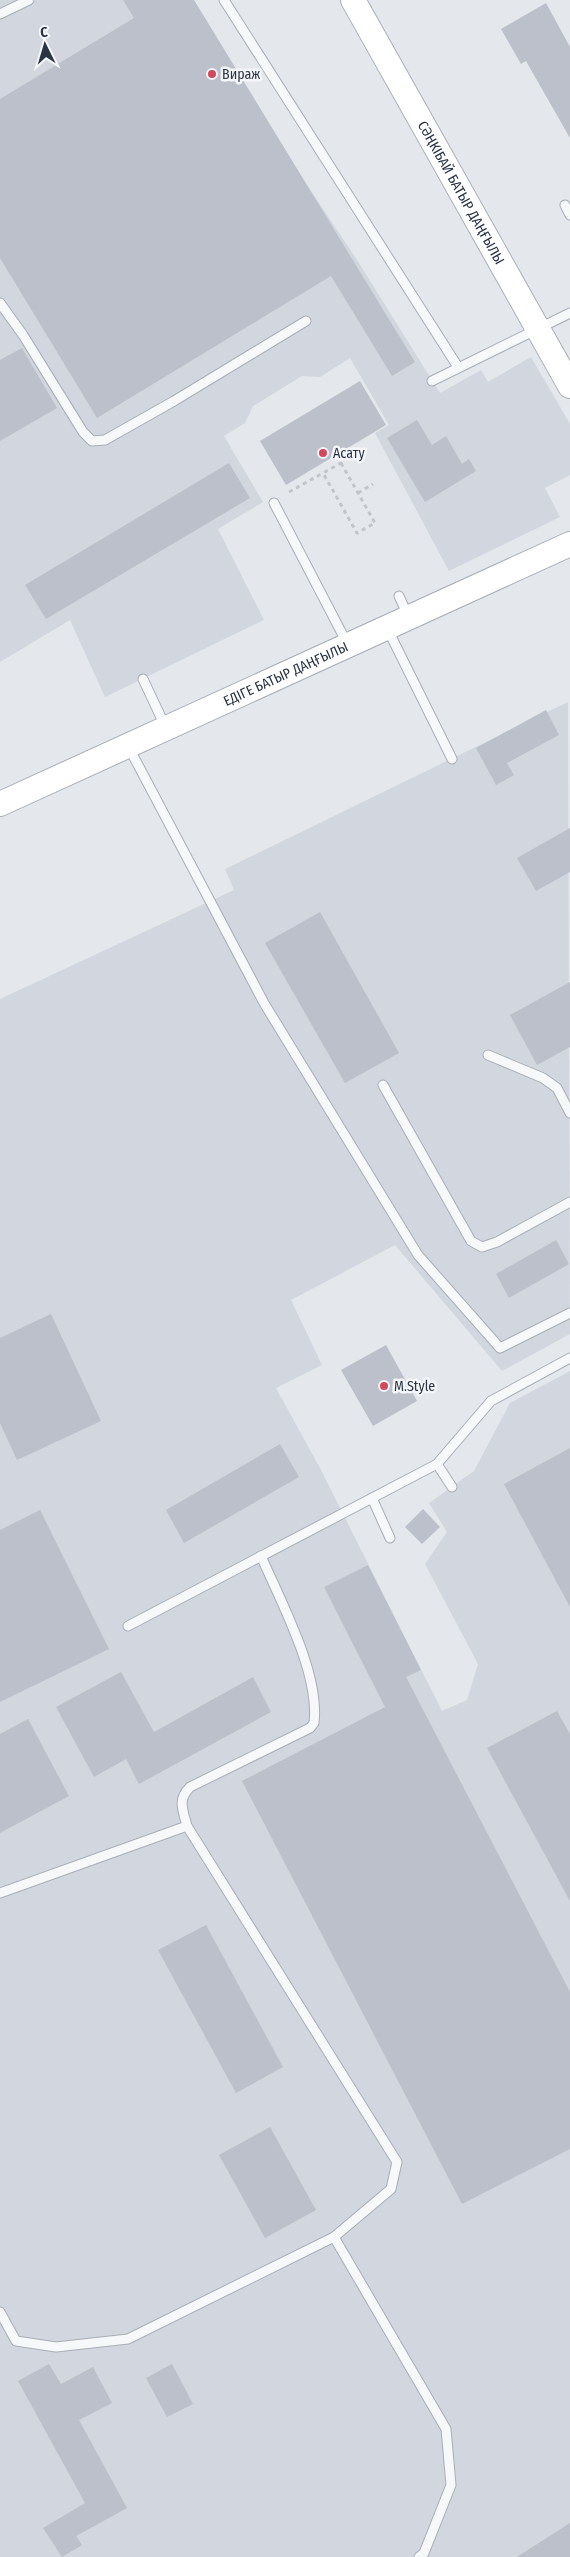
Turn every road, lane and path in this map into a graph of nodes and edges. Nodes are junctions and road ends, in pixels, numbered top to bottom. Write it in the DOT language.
graph roads {
  1 [pos="29,0"];
  2 [pos="224,0"];
  3 [pos="352,0"];
  4 [pos="0,14"];
  5 [pos="565,205"];
  6 [pos="570,215"];
  7 [pos="2,308"];
  8 [pos="570,313"];
  9 [pos="306,321"];
  10 [pos="537,327"];
  11 [pos="458,367"];
  12 [pos="432,381"];
  13 [pos="570,386"];
  14 [pos="323,474"];
  15 [pos="373,484"];
  16 [pos="289,492"];
  17 [pos="358,493"];
  18 [pos="274,503"];
  19 [pos="570,544"];
  20 [pos="399,596"];
  21 [pos="409,617"];
  22 [pos="387,628"];
  23 [pos="348,645"];
  24 [pos="143,679"];
  25 [pos="166,728"];
  26 [pos="128,745"];
  27 [pos="452,759"];
  28 [pos="0,804"];
  29 [pos="488,1055"];
  30 [pos="383,1085"];
  31 [pos="570,1113"];
  32 [pos="570,1202"];
  33 [pos="570,1313"];
  34 [pos="570,1358"];
  35 [pos="437,1464"];
  36 [pos="452,1487"];
  37 [pos="372,1498"];
  38 [pos="390,1538"];
  39 [pos="261,1556"];
  40 [pos="128,1626"];
  41 [pos="187,1826"];
  42 [pos="0,1894"];
  43 [pos="334,2236"];
  44 [pos="0,2312"];
  45 [pos="419,2557"];
  1 -- 4 [label="lane"];
  2 -- 11 [label="lane"];
  3 -- 10 [label="main road, СӘҢКІБАЙ БАТЫР ДАҢҒЫЛЫ"];
  5 -- 6 [label="lane"];
  7 -- 9 [label="lane"];
  8 -- 10 [label="lane"];
  10 -- 11 [label="lane"];
  10 -- 13 [label="main road, СӘҢКІБАЙ БАТЫР ДАҢҒЫЛЫ"];
  11 -- 12 [label="lane"];
  14 -- 16 [label="path"];
  14 -- 17 [label="path"];
  14 -- 17 [label="path"];
  15 -- 17 [label="path"];
  18 -- 23 [label="lane"];
  19 -- 21 [label="main road, ЕДІГЕ БАТЫР ДАҢҒЫЛЫ"];
  20 -- 21 [label="lane"];
  21 -- 22 [label="main road, ЕДІГЕ БАТЫР ДАҢҒЫЛЫ"];
  22 -- 23 [label="main road, ЕДІГЕ БАТЫР ДАҢҒЫЛЫ"];
  22 -- 27 [label="lane"];
  23 -- 25 [label="main road, ЕДІГЕ БАТЫР ДАҢҒЫЛЫ"];
  24 -- 25 [label="lane"];
  25 -- 26 [label="main road, ЕДІГЕ БАТЫР ДАҢҒЫЛЫ"];
  26 -- 28 [label="main road, ЕДІГЕ БАТЫР ДАҢҒЫЛЫ"];
  26 -- 33 [label="lane"];
  29 -- 31 [label="lane"];
  30 -- 32 [label="lane"];
  34 -- 35 [label="lane"];
  35 -- 36 [label="lane"];
  35 -- 37 [label="lane"];
  37 -- 38 [label="lane"];
  37 -- 39 [label="lane"];
  39 -- 40 [label="lane"];
  39 -- 41 [label="lane"];
  41 -- 42 [label="lane"];
  41 -- 43 [label="lane"];
  43 -- 44 [label="lane"];
  43 -- 45 [label="lane"];
}
